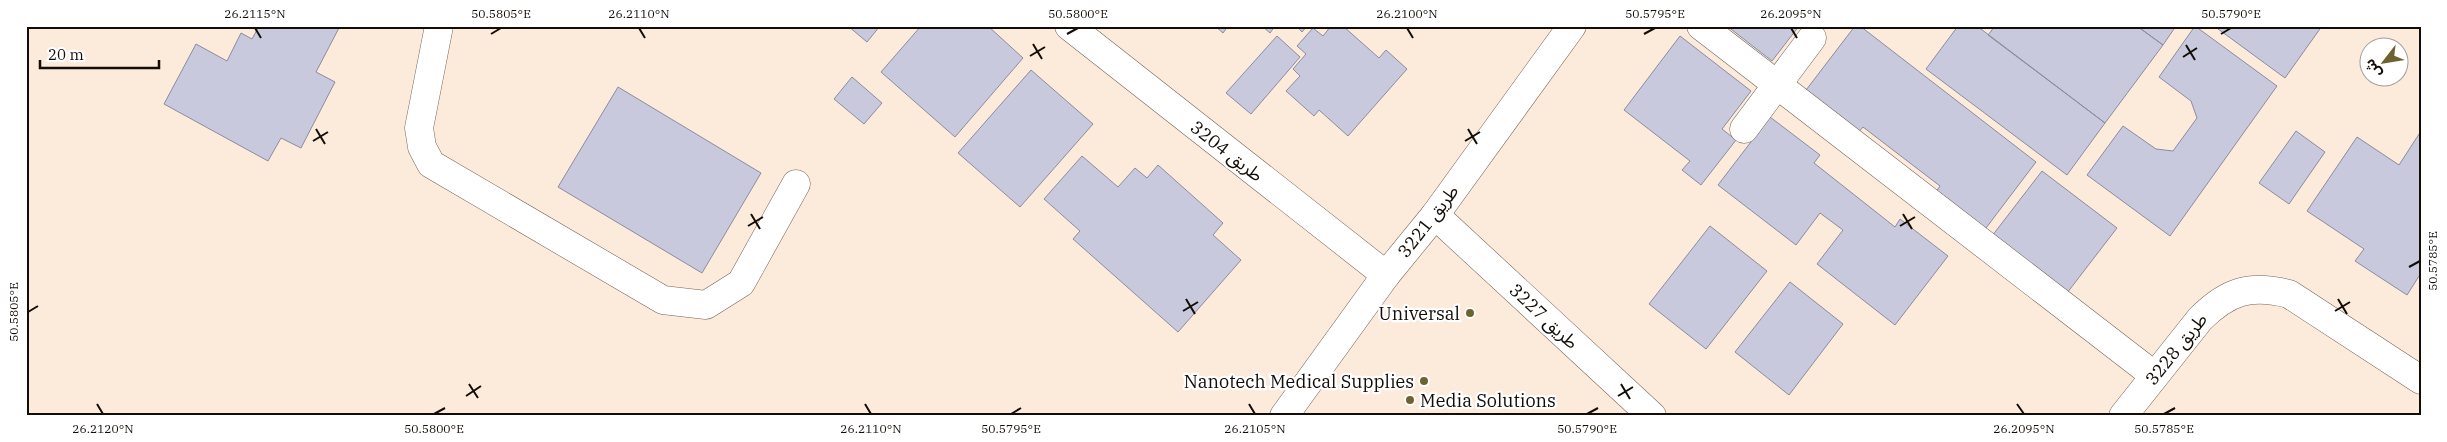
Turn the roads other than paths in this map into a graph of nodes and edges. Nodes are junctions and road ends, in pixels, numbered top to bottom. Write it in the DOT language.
graph roads {
  1 [pos="439,26"];
  2 [pos="1069,26"];
  3 [pos="1572,26"];
  4 [pos="1701,26"];
  5 [pos="1812,38"];
  6 [pos="1777,85"];
  7 [pos="1744,129"];
  8 [pos="796,184"];
  9 [pos="1435,215"];
  10 [pos="1386,275"];
  11 [pos="2155,376"];
  12 [pos="2421,380"];
  13 [pos="1291,413"];
  14 [pos="1652,416"];
  15 [pos="2123,416"];
  1 -- 8 [label="street"];
  2 -- 10 [label="street, طريق 3204"];
  3 -- 9 [label="street, طريق 3221"];
  4 -- 6 [label="street"];
  5 -- 6 [label="street"];
  6 -- 7 [label="street"];
  6 -- 11 [label="street"];
  9 -- 10 [label="street, طريق 3221"];
  9 -- 14 [label="street, طريق 3227"];
  10 -- 13 [label="street, طريق 3221"];
  11 -- 12 [label="street, طريق 3228"];
  11 -- 15 [label="street, طريق 3228"];
}
